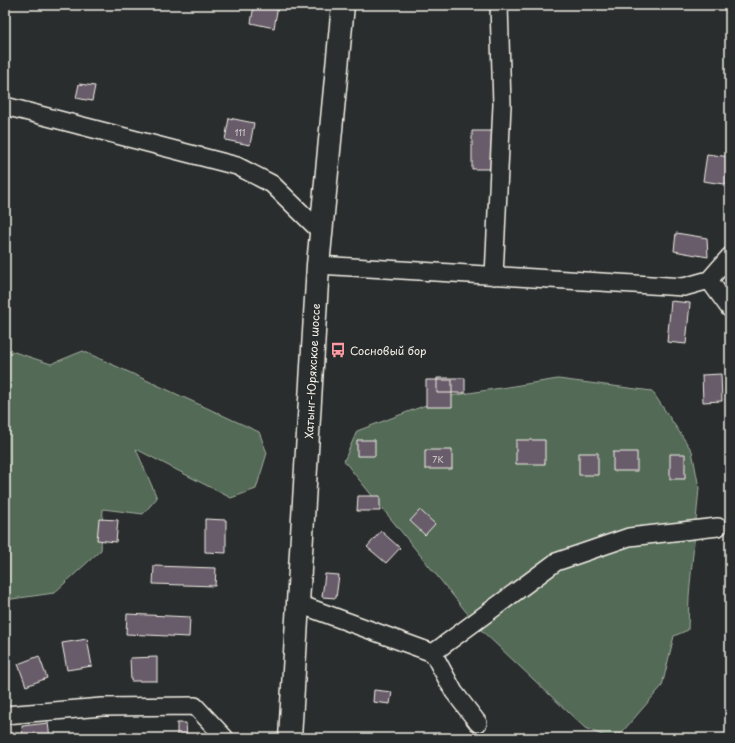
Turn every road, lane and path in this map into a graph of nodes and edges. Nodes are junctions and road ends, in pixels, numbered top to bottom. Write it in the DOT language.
graph roads {
  1 [pos="343,5"];
  2 [pos="500,5"];
  3 [pos="5,106"];
  4 [pos="321,232"];
  5 [pos="730,256"];
  6 [pos="318,265"];
  7 [pos="494,276"];
  8 [pos="709,280"];
  9 [pos="727,298"];
  10 [pos="718,526"];
  11 [pos="299,604"];
  12 [pos="433,653"];
  13 [pos="5,715"];
  14 [pos="478,723"];
  15 [pos="225,738"];
  16 [pos="290,738"];
  1 -- 4 [label="main road, Хатынг-Юряхское шоссе"];
  2 -- 7 [label="street"];
  3 -- 4 [label="street"];
  4 -- 6 [label="main road, Хатынг-Юряхское шоссе"];
  5 -- 8 [label="street"];
  6 -- 7 [label="street"];
  6 -- 11 [label="main road, Хатынг-Юряхское шоссе"];
  7 -- 8 [label="street"];
  8 -- 9 [label="street"];
  10 -- 12 [label="street"];
  11 -- 12 [label="street"];
  11 -- 16 [label="main road, Хатынг-Юряхское шоссе"];
  12 -- 14 [label="street"];
  13 -- 15 [label="street"];
}
